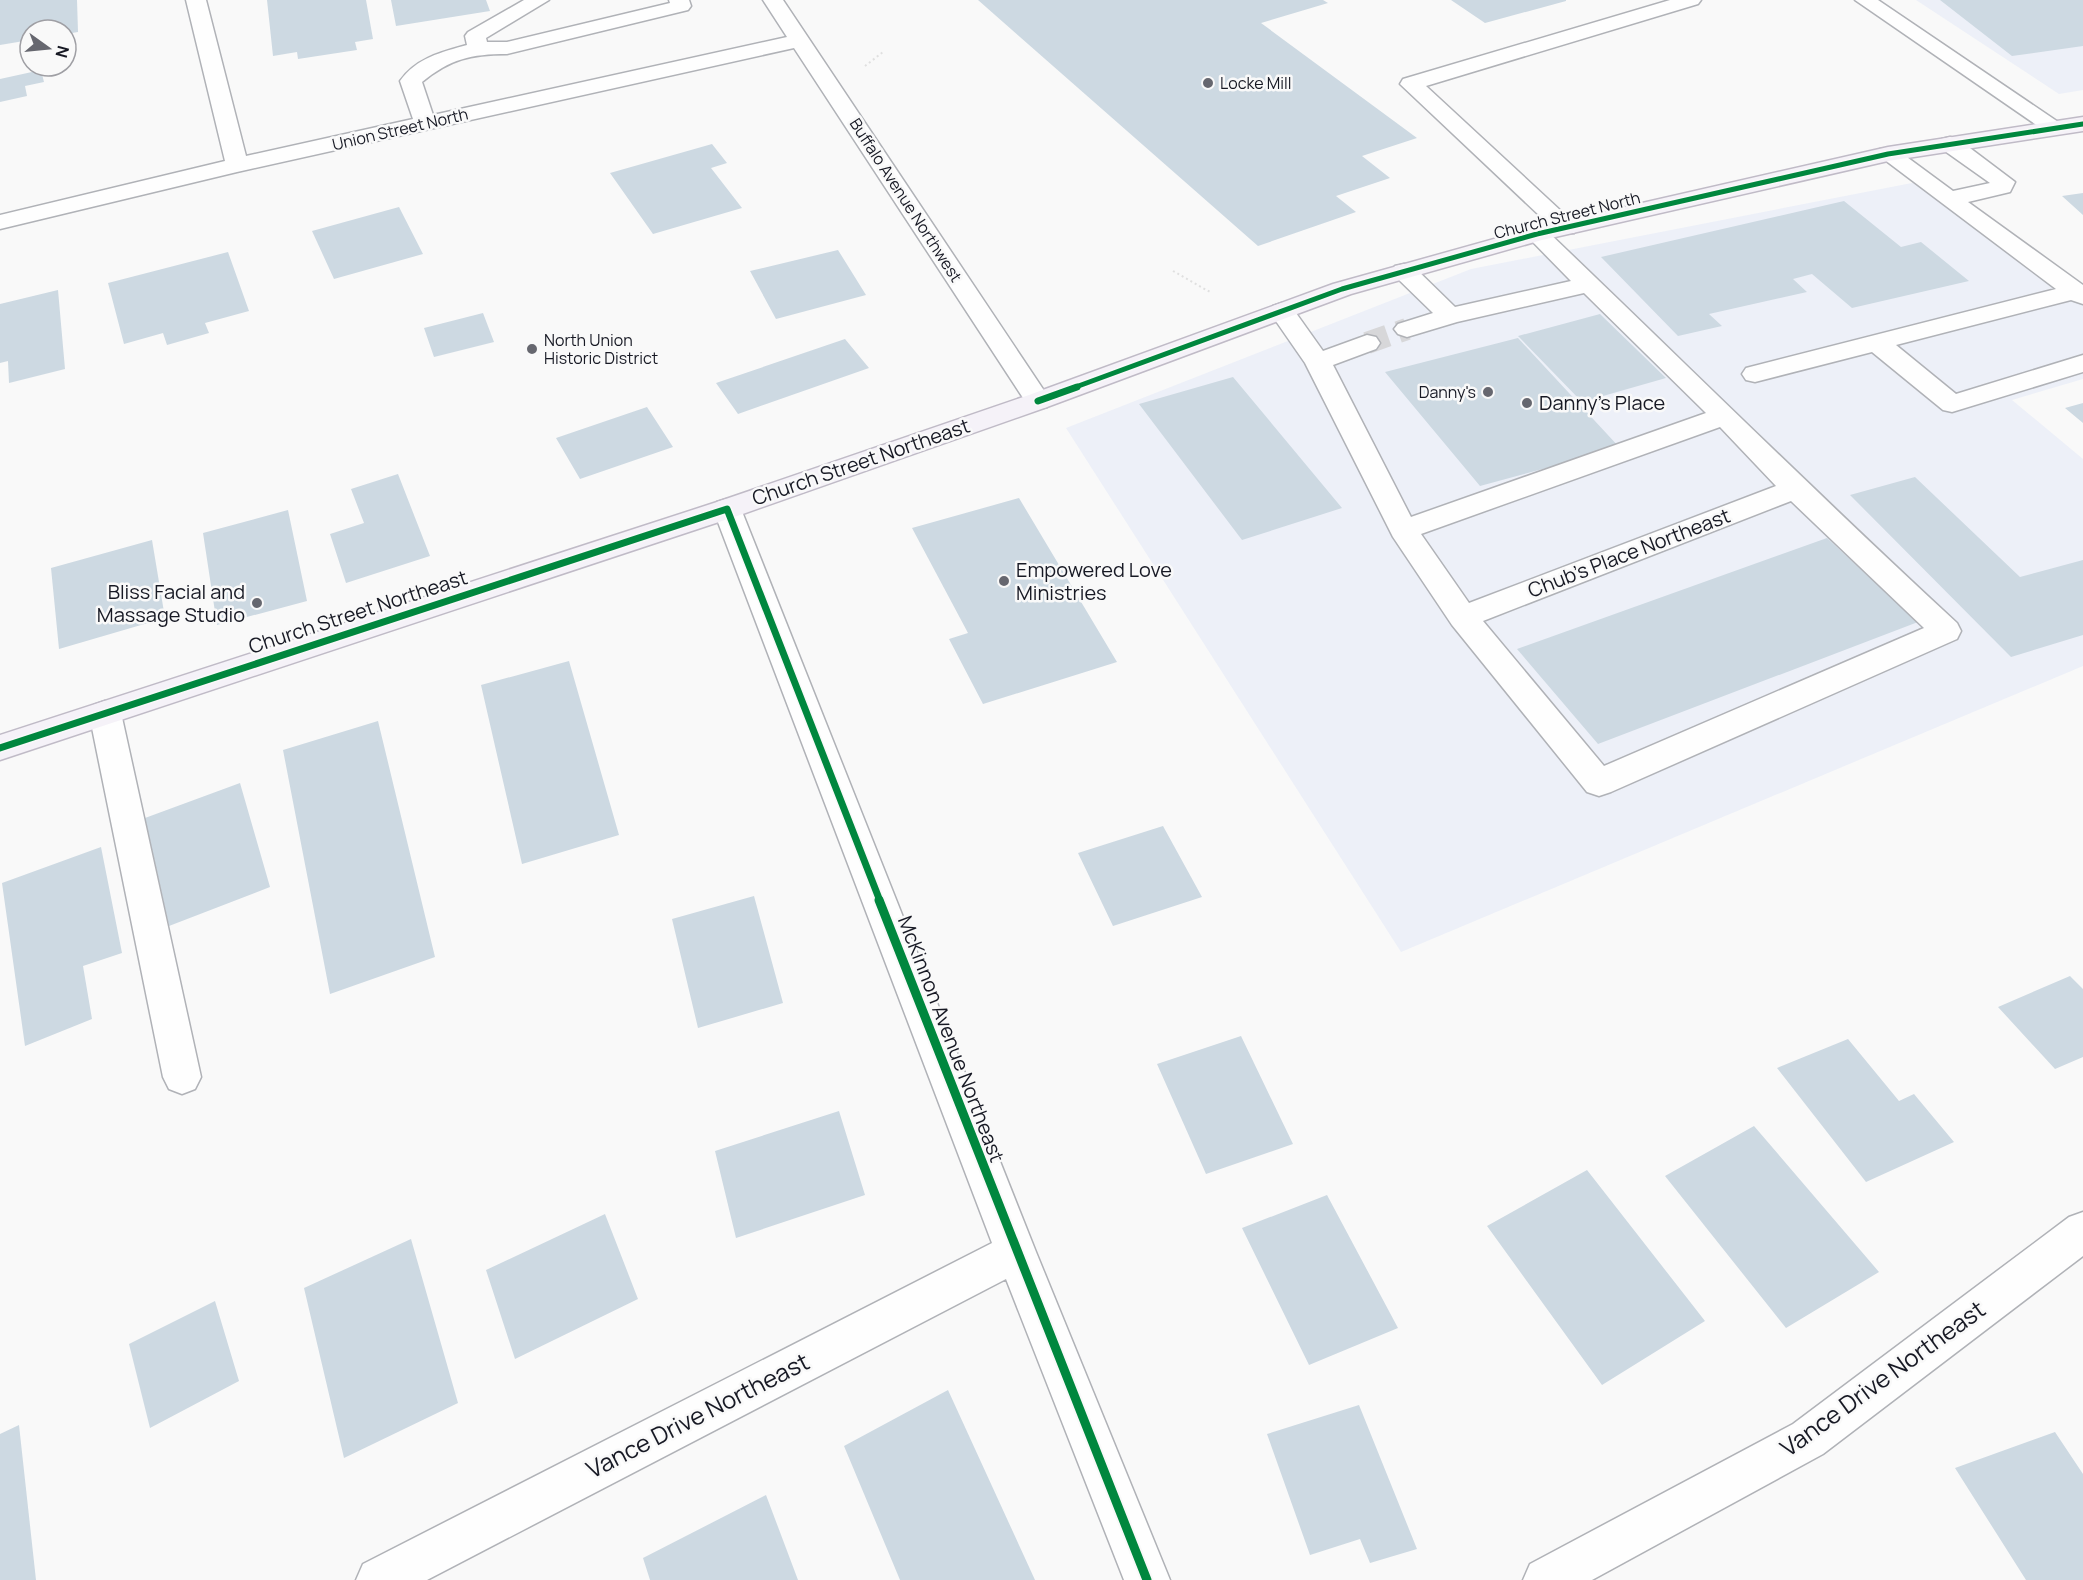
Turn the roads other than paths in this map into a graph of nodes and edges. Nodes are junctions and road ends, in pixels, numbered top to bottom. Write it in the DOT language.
graph roads {
  1 [pos="196,0"];
  2 [pos="539,0"];
  3 [pos="679,0"];
  4 [pos="773,0"];
  5 [pos="1691,0"];
  6 [pos="1865,0"];
  7 [pos="801,39"];
  8 [pos="478,48"];
  9 [pos="425,123"];
  10 [pos="2083,124"];
  11 [pos="2056,128"];
  12 [pos="1950,144"];
  13 [pos="1888,154"];
  14 [pos="237,165"];
  15 [pos="1950,199"];
  16 [pos="0,222"];
  17 [pos="1566,228"];
  18 [pos="1537,234"];
  19 [pos="1404,271"];
  20 [pos="1590,284"];
  21 [pos="2079,294"];
  22 [pos="1282,311"];
  23 [pos="1449,316"];
  24 [pos="1407,329"];
  25 [pos="1367,343"];
  26 [pos="1877,343"];
  27 [pos="1318,362"];
  28 [pos="2083,363"];
  29 [pos="1755,374"];
  30 [pos="1038,401"];
  31 [pos="1725,416"];
  32 [pos="1795,489"];
  33 [pos="727,509"];
  34 [pos="1403,530"];
  35 [pos="1463,617"];
  36 [pos="105,713"];
  37 [pos="0,748"];
  38 [pos="182,1077"];
  39 [pos="2083,1231"];
  40 [pos="1016,1251"];
  41 [pos="379,1580"];
  42 [pos="1147,1580"];
  43 [pos="1546,1580"];
  1 -- 14 [label="street"];
  2 -- 8 [label="street"];
  3 -- 8 [label="street"];
  4 -- 7 [label="street, Buffalo Avenue Northwest"];
  5 -- 17 [label="street"];
  6 -- 11 [label="street"];
  7 -- 9 [label="street, Union Street North"];
  7 -- 30 [label="street, Buffalo Avenue Northwest"];
  8 -- 9 [label="street"];
  9 -- 14 [label="street, Union Street North"];
  10 -- 11 [label="main road, Church Street North"];
  11 -- 12 [label="main road, Church Street North"];
  12 -- 13 [label="main road, Church Street North"];
  12 -- 15 [label="street"];
  13 -- 15 [label="street"];
  13 -- 17 [label="main road, Church Street North"];
  14 -- 16 [label="street, Union Street North"];
  15 -- 21 [label="street"];
  17 -- 18 [label="main road, Church Street North"];
  18 -- 19 [label="main road, Church Street North"];
  18 -- 20 [label="street"];
  19 -- 22 [label="main road, Church Street North"];
  19 -- 23 [label="street"];
  20 -- 23 [label="street"];
  20 -- 31 [label="street"];
  21 -- 26 [label="street"];
  22 -- 27 [label="street"];
  22 -- 30 [label="main road, Church Street North"];
  23 -- 24 [label="street"];
  25 -- 27 [label="street"];
  26 -- 28 [label="street"];
  26 -- 29 [label="street"];
  27 -- 34 [label="street"];
  30 -- 33 [label="main road, Church Street Northeast"];
  31 -- 32 [label="street"];
  31 -- 34 [label="street"];
  32 -- 35 [label="street, Chub's Place Northeast"];
  32 -- 35 [label="street"];
  33 -- 36 [label="main road, Church Street Northeast"];
  33 -- 40 [label="street, McKinnon Avenue Northeast"];
  34 -- 35 [label="street"];
  36 -- 37 [label="main road, Church Street Northeast"];
  36 -- 38 [label="street"];
  39 -- 43 [label="street, Vance Drive Northeast"];
  40 -- 41 [label="street, Vance Drive Northeast"];
  40 -- 42 [label="street, McKinnon Avenue Northeast"];
}
